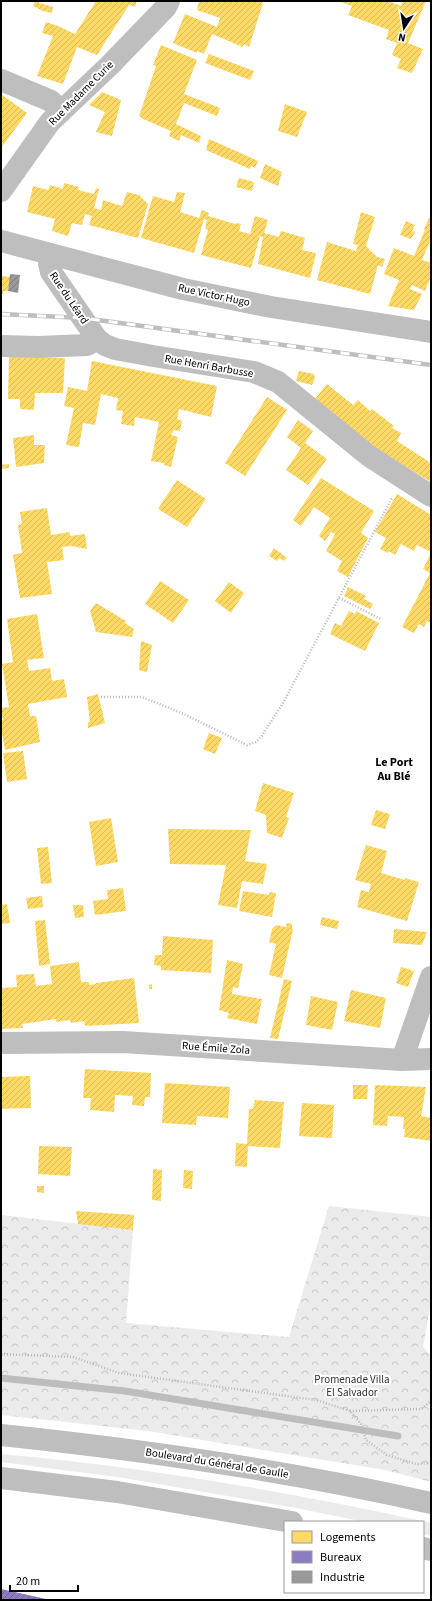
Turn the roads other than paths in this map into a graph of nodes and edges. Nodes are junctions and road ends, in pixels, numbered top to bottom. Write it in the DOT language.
graph roads {
  1 [pos="169,1"];
  2 [pos="1,80"];
  3 [pos="61,112"];
  4 [pos="1,191"];
  5 [pos="1,241"];
  6 [pos="51,254"];
  7 [pos="431,332"];
  8 [pos="97,339"];
  9 [pos="1,346"];
  10 [pos="431,496"];
  11 [pos="431,977"];
  12 [pos="1,1043"];
  13 [pos="431,1059"];
  14 [pos="402,1060"];
  15 [pos="1,1435"];
  16 [pos="1,1478"];
  17 [pos="431,1503"];
  18 [pos="286,1521"];
  1 -- 3 [label="street, Rue Madame Curie"];
  2 -- 3 [label="street"];
  3 -- 4 [label="street, Rue Madame Curie"];
  5 -- 6 [label="street, Rue Victor Hugo"];
  6 -- 7 [label="street, Rue Victor Hugo"];
  6 -- 8 [label="street, Rue du Léard"];
  8 -- 9 [label="street"];
  8 -- 10 [label="street, Rue Henri Barbusse"];
  11 -- 14 [label="street"];
  12 -- 14 [label="street, Rue Émile Zola"];
  13 -- 14 [label="street, Rue Émile Zola"];
  15 -- 17 [label="street, Boulevard du Général de Gaulle"];
  16 -- 18 [label="street"];
}
